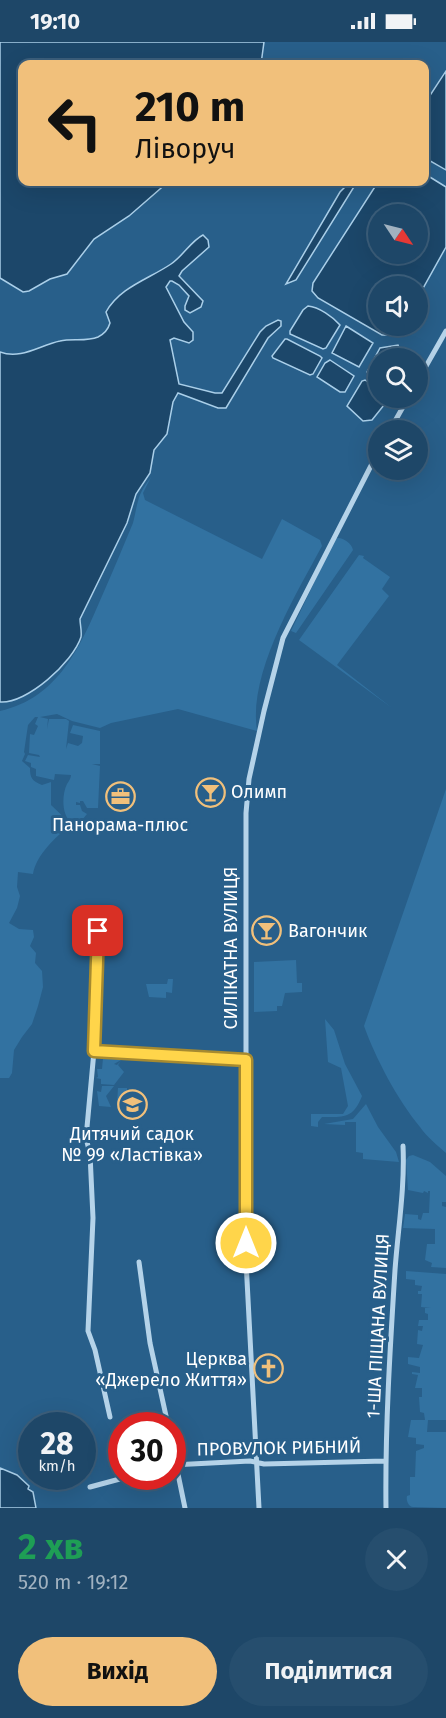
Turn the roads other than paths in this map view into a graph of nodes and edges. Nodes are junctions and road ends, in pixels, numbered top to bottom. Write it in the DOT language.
graph roads {
  1 [pos="446,331"];
  2 [pos="428,363"];
  3 [pos="368,472"];
  4 [pos="98,931"];
  5 [pos="94,1051"];
  6 [pos="246,1060"];
  7 [pos="403,1146"];
  8 [pos="139,1262"];
  9 [pos="109,1412"];
  10 [pos="165,1412"];
  11 [pos="385,1461"];
  12 [pos="256,1463"];
  13 [pos="186,1464"];
  14 [pos="181,1490"];
  15 [pos="186,1508"];
  16 [pos="259,1508"];
  17 [pos="386,1508"];
  1 -- 2 [label="street"];
  3 -- 6 [label="street, СИЛІКАТНА ВУЛИЦЯ"];
  4 -- 5 [label="street"];
  5 -- 6 [label="street"];
  5 -- 9 [label="street"];
  6 -- 12 [label="street, СИЛІКАТНА ВУЛИЦЯ"];
  7 -- 11 [label="street, 1-ША ПІЩАНА ВУЛИЦЯ"];
  8 -- 10 [label="street"];
  11 -- 12 [label="street, ПРОВУЛОК РИБНИЙ"];
  11 -- 17 [label="street, 1-ША ПІЩАНА ВУЛИЦЯ"];
  12 -- 13 [label="street, ПРОВУЛОК РИБНИЙ"];
  12 -- 16 [label="street, СИЛІКАТНА ВУЛИЦЯ"];
  14 -- 15 [label="street"];
}
